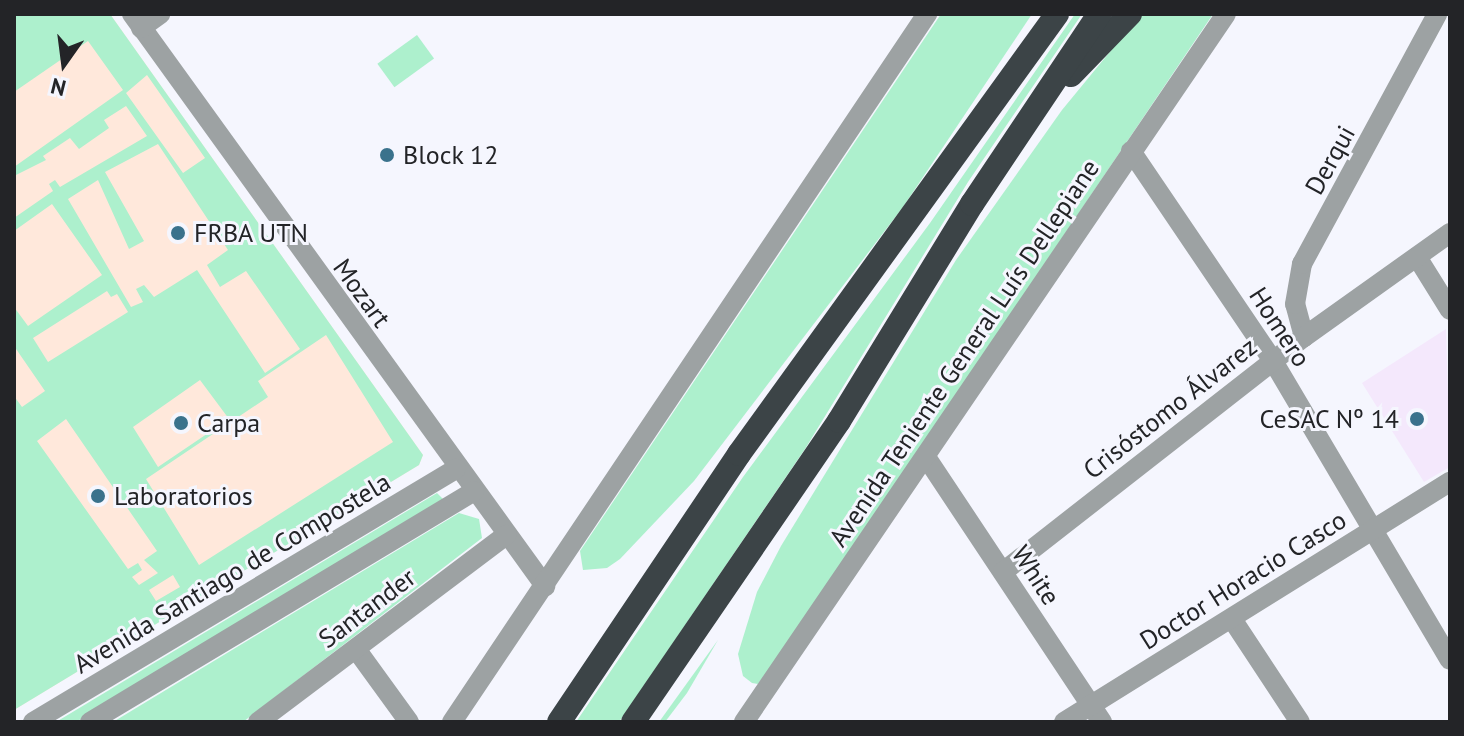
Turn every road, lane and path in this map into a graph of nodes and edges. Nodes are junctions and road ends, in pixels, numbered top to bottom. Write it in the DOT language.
graph roads {
  1 [pos="160,14"];
  2 [pos="927,14"];
  3 [pos="1057,14"];
  4 [pos="1099,14"];
  5 [pos="1130,14"];
  6 [pos="1226,14"];
  7 [pos="1437,14"];
  8 [pos="137,21"];
  9 [pos="1031,114"];
  10 [pos="1131,151"];
  11 [pos="1450,233"];
  12 [pos="1417,257"];
  13 [pos="1450,310"];
  14 [pos="1304,337"];
  15 [pos="1273,361"];
  16 [pos="926,457"];
  17 [pos="456,469"];
  18 [pos="1450,482"];
  19 [pos="474,491"];
  20 [pos="1371,530"];
  21 [pos="506,535"];
  22 [pos="1003,572"];
  23 [pos="545,586"];
  24 [pos="1232,619"];
  25 [pos="356,649"];
  26 [pos="1450,660"];
  27 [pos="1090,705"];
  28 [pos="33,722"];
  29 [pos="90,722"];
  30 [pos="258,722"];
  31 [pos="409,722"];
  32 [pos="452,722"];
  33 [pos="559,722"];
  34 [pos="633,722"];
  35 [pos="744,722"];
  36 [pos="1064,722"];
  37 [pos="1102,722"];
  38 [pos="1300,722"];
  1 -- 8 [label="street"];
  2 -- 23 [label="street"];
  3 -- 33 [label="highway"];
  4 -- 9 [label="highway"];
  5 -- 9 [label="highway"];
  6 -- 10 [label="street, Avenida Teniente General Luís Dellepiane"];
  7 -- 14 [label="street, Derqui"];
  8 -- 17 [label="street, Mozart"];
  9 -- 34 [label="highway"];
  10 -- 15 [label="street, Homero"];
  10 -- 16 [label="street, Avenida Teniente General Luís Dellepiane"];
  11 -- 12 [label="street, Crisóstomo Álvarez"];
  12 -- 13 [label="street"];
  12 -- 14 [label="street, Crisóstomo Álvarez"];
  14 -- 15 [label="street, Crisóstomo Álvarez"];
  15 -- 20 [label="street, Homero"];
  15 -- 22 [label="street, Crisóstomo Álvarez"];
  16 -- 22 [label="street, White"];
  16 -- 35 [label="street, Avenida Teniente General Luís Dellepiane"];
  17 -- 19 [label="street, Mozart"];
  17 -- 28 [label="street, Avenida Santiago de Compostela"];
  18 -- 20 [label="street, Doctor Horacio Casco"];
  19 -- 21 [label="street, Mozart"];
  19 -- 29 [label="street"];
  20 -- 24 [label="street, Doctor Horacio Casco"];
  20 -- 26 [label="street, Homero"];
  21 -- 23 [label="street, Mozart"];
  21 -- 25 [label="street, Santander"];
  22 -- 27 [label="street, White"];
  23 -- 32 [label="street"];
  24 -- 27 [label="street, Doctor Horacio Casco"];
  24 -- 38 [label="street"];
  25 -- 30 [label="street, Santander"];
  25 -- 31 [label="street"];
  27 -- 36 [label="street, Doctor Horacio Casco"];
  27 -- 37 [label="street, White"];
}
